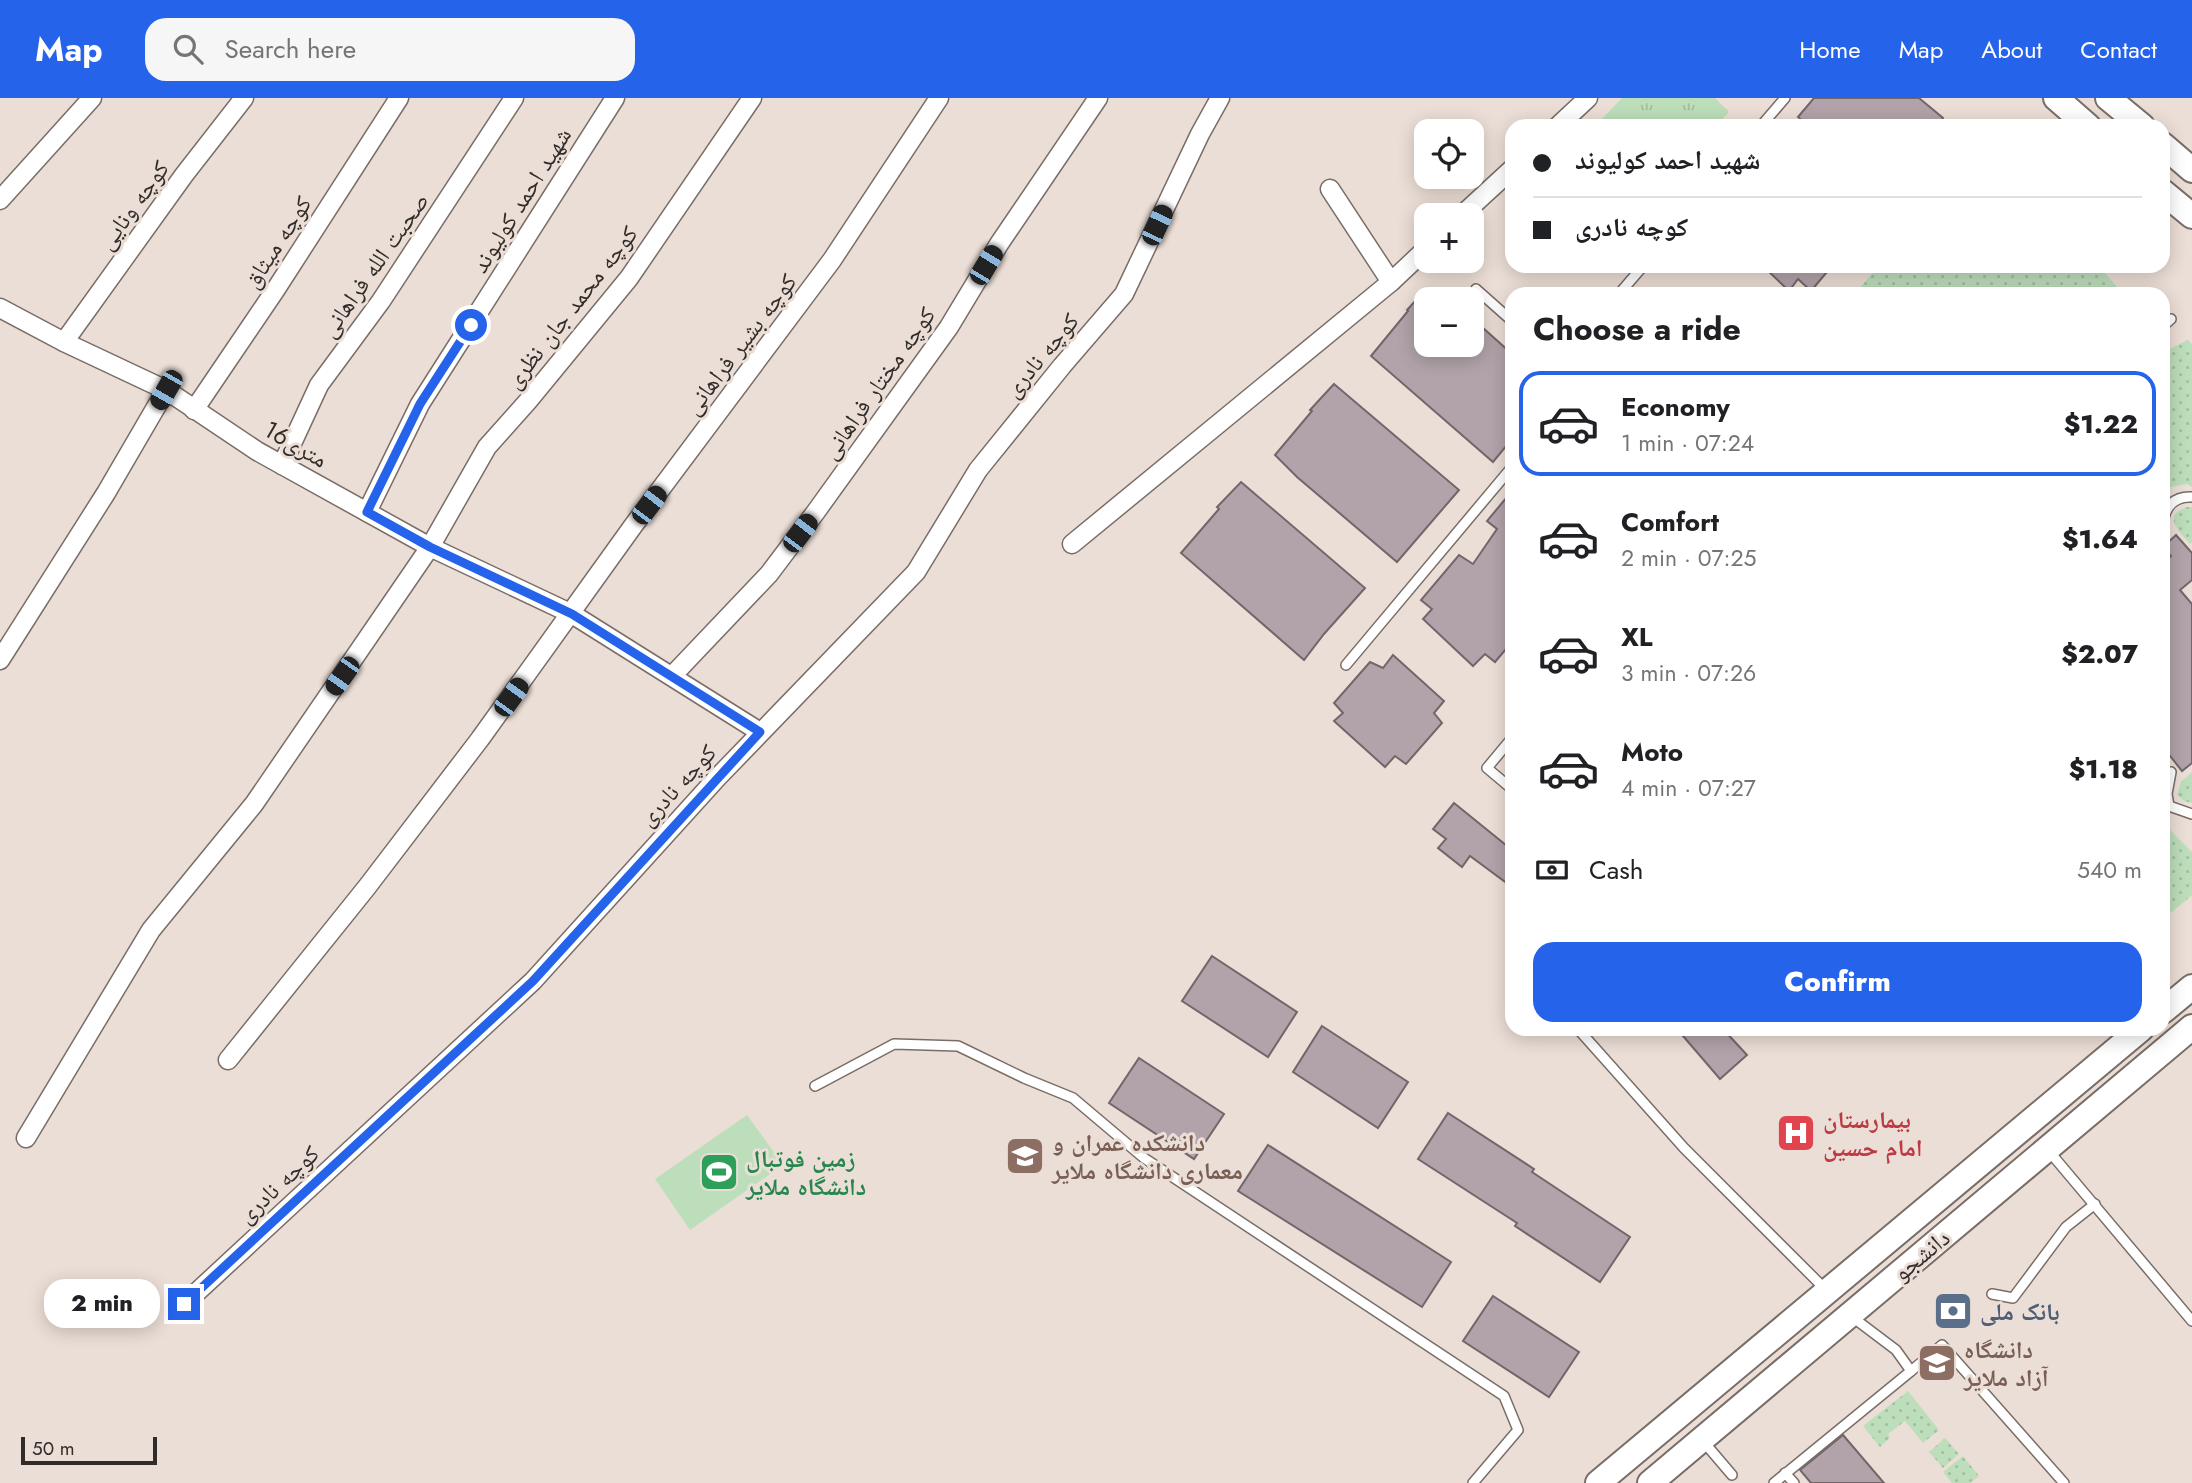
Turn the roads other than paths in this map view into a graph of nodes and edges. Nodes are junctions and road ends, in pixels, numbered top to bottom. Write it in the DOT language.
graph roads {
  1 [pos="92,98"];
  2 [pos="244,98"];
  3 [pos="399,98"];
  4 [pos="514,98"];
  5 [pos="615,98"];
  6 [pos="752,98"];
  7 [pos="939,98"];
  8 [pos="1098,98"];
  9 [pos="1220,98"];
  10 [pos="1588,98"];
  11 [pos="1785,98"];
  12 [pos="2056,98"];
  13 [pos="2108,98"];
  14 [pos="1566,119"];
  15 [pos="1768,119"];
  16 [pos="2080,119"];
  17 [pos="2134,119"];
  18 [pos="2170,151"];
  19 [pos="2192,170"];
  20 [pos="1505,175"];
  21 [pos="1330,189"];
  22 [pos="2170,198"];
  23 [pos="0,200"];
  24 [pos="1475,203"];
  25 [pos="2192,216"];
  26 [pos="1414,260"];
  27 [pos="1637,273"];
  28 [pos="1391,282"];
  29 [pos="1625,287"];
  30 [pos="1484,296"];
  31 [pos="0,308"];
  32 [pos="1505,315"];
  33 [pos="64,342"];
  34 [pos="166,390"];
  35 [pos="194,410"];
  36 [pos="282,465"];
  37 [pos="1505,475"];
  38 [pos="2192,497"];
  39 [pos="2170,504"];
  40 [pos="367,512"];
  41 [pos="1072,544"];
  42 [pos="430,547"];
  43 [pos="572,614"];
  44 [pos="0,660"];
  45 [pos="1346,665"];
  46 [pos="672,676"];
  47 [pos="760,732"];
  48 [pos="1505,746"];
  49 [pos="2171,772"];
  50 [pos="2170,778"];
  51 [pos="1505,783"];
  52 [pos="2170,810"];
  53 [pos="2192,814"];
  54 [pos="2192,987"];
  55 [pos="2170,1002"];
  56 [pos="2192,1027"];
  57 [pos="1584,1036"];
  58 [pos="2133,1036"];
  59 [pos="228,1060"];
  60 [pos="815,1086"];
  61 [pos="26,1138"];
  62 [pos="2047,1149"];
  63 [pos="2095,1204"];
  64 [pos="1827,1292"];
  65 [pos="1992,1294"];
  66 [pos="184,1304"];
  67 [pos="1850,1314"];
  68 [pos="2192,1321"];
  69 [pos="1911,1371"];
  70 [pos="1701,1439"];
  71 [pos="1785,1473"];
  72 [pos="1732,1475"];
  73 [pos="1473,1483"];
  74 [pos="1598,1483"];
  75 [pos="1650,1483"];
  76 [pos="1774,1483"];
  77 [pos="1794,1483"];
  78 [pos="2064,1483"];
  1 -- 23 [label="street"];
  2 -- 33 [label="street, کوچه ونایی"];
  3 -- 35 [label="street, کوچه میثاق"];
  4 -- 36 [label="street, صحبت الله فراهانی"];
  5 -- 40 [label="street, شهید احمد کولیوند"];
  6 -- 42 [label="street, کوچه محمد جان نظری"];
  7 -- 43 [label="street, کوچه بشیر فراهانی"];
  8 -- 46 [label="street, کوچه مختار فراهانی"];
  9 -- 47 [label="street, کوچه نادری"];
  10 -- 14 [label="street"];
  11 -- 15 [label="lane"];
  12 -- 16 [label="main road"];
  13 -- 17 [label="main road"];
  18 -- 19 [label="main road"];
  20 -- 24 [label="street"];
  21 -- 28 [label="street"];
  22 -- 25 [label="main road"];
  26 -- 28 [label="street"];
  27 -- 29 [label="lane"];
  28 -- 41 [label="street"];
  30 -- 32 [label="lane"];
  31 -- 33 [label="street, 16متری"];
  33 -- 34 [label="street, 16متری"];
  34 -- 35 [label="street, 16متری"];
  34 -- 44 [label="street"];
  35 -- 36 [label="street, 16متری"];
  36 -- 40 [label="street, 16متری"];
  37 -- 45 [label="lane"];
  38 -- 39 [label="lane"];
  40 -- 42 [label="street, 16متری"];
  42 -- 43 [label="street, 16متری"];
  42 -- 61 [label="street, کوچه محمد جان نظری"];
  43 -- 46 [label="street, 16متری"];
  43 -- 59 [label="street, کوچه بشیر فراهانی"];
  46 -- 47 [label="street, 16متری"];
  47 -- 66 [label="street, کوچه نادری"];
  48 -- 51 [label="lane"];
  49 -- 50 [label="lane"];
  52 -- 53 [label="lane"];
  54 -- 55 [label="main road"];
  56 -- 62 [label="main road, دانشجو"];
  57 -- 64 [label="lane"];
  58 -- 64 [label="main road, دانشجو"];
  60 -- 73 [label="lane"];
  62 -- 63 [label="lane"];
  62 -- 67 [label="main road, دانشجو"];
  63 -- 65 [label="lane"];
  63 -- 68 [label="lane"];
  64 -- 74 [label="main road, دانشجو"];
  67 -- 69 [label="lane"];
  67 -- 70 [label="main road, دانشجو"];
  69 -- 71 [label="lane"];
  69 -- 78 [label="lane"];
  70 -- 72 [label="lane"];
  70 -- 75 [label="main road, دانشجو"];
  71 -- 76 [label="lane"];
  71 -- 77 [label="lane"];
}
